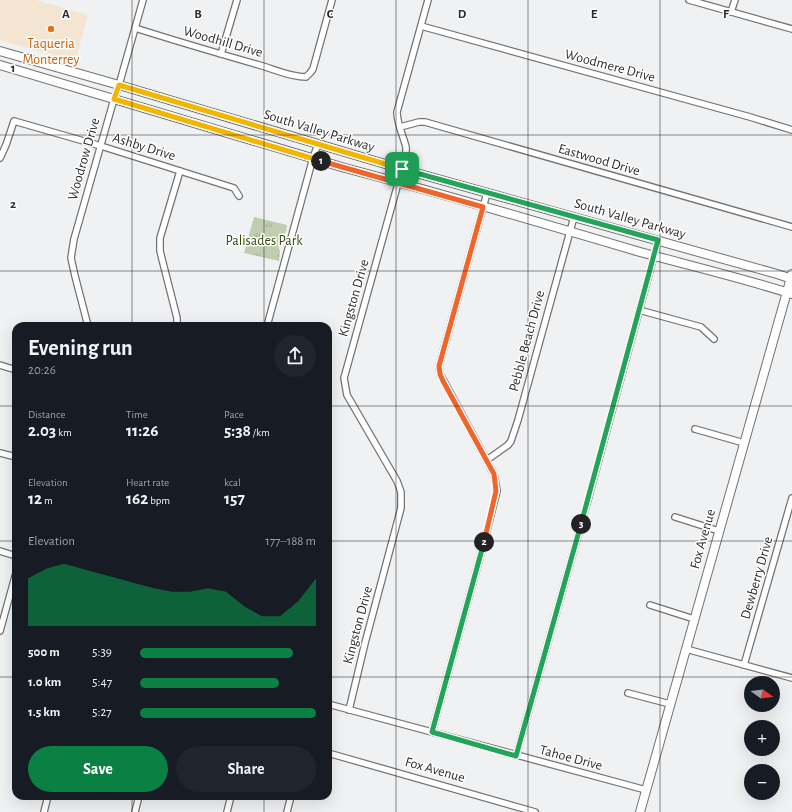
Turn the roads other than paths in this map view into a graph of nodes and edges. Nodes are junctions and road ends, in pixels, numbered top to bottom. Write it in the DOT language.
graph roads {
  1 [pos="143,0"];
  2 [pos="237,0"];
  3 [pos="332,0"];
  4 [pos="428,0"];
  5 [pos="689,0"];
  6 [pos="735,0"];
  7 [pos="731,12"];
  8 [pos="421,26"];
  9 [pos="135,28"];
  10 [pos="792,29"];
  11 [pos="0,51"];
  12 [pos="221,54"];
  13 [pos="0,65"];
  14 [pos="119,85"];
  15 [pos="114,99"];
  16 [pos="400,127"];
  17 [pos="792,130"];
  18 [pos="318,144"];
  19 [pos="100,146"];
  20 [pos="0,158"];
  21 [pos="313,158"];
  22 [pos="402,169"];
  23 [pos="180,171"];
  24 [pos="398,182"];
  25 [pos="487,193"];
  26 [pos="239,196"];
  27 [pos="483,207"];
  28 [pos="574,217"];
  29 [pos="792,227"];
  30 [pos="570,231"];
  31 [pos="658,240"];
  32 [pos="654,256"];
  33 [pos="792,277"];
  34 [pos="789,293"];
  35 [pos="639,310"];
  36 [pos="87,322"];
  37 [pos="177,322"];
  38 [pos="268,322"];
  39 [pos="714,339"];
  40 [pos="0,365"];
  41 [pos="12,369"];
  42 [pos="695,429"];
  43 [pos="744,443"];
  44 [pos="0,453"];
  45 [pos="12,455"];
  46 [pos="487,460"];
  47 [pos="792,498"];
  48 [pos="675,517"];
  49 [pos="719,531"];
  50 [pos="0,551"];
  51 [pos="12,555"];
  52 [pos="12,588"];
  53 [pos="650,605"];
  54 [pos="694,618"];
  55 [pos="0,631"];
  56 [pos="686,649"];
  57 [pos="744,665"];
  58 [pos="792,678"];
  59 [pos="628,692"];
  60 [pos="670,704"];
  61 [pos="332,705"];
  62 [pos="349,710"];
  63 [pos="432,732"];
  64 [pos="332,754"];
  65 [pos="516,756"];
  66 [pos="646,790"];
  67 [pos="47,800"];
  68 [pos="138,800"];
  69 [pos="230,800"];
  70 [pos="290,800"];
  71 [pos="44,812"];
  72 [pos="135,812"];
  73 [pos="227,812"];
  74 [pos="287,812"];
  75 [pos="534,812"];
  76 [pos="640,812"];
  1 -- 9 [label="street, Woodrow Drive"];
  2 -- 12 [label="street"];
  3 -- 12 [label="street, Woodhill Drive"];
  4 -- 8 [label="street, Kingston Drive"];
  5 -- 7 [label="street"];
  6 -- 7 [label="street"];
  7 -- 10 [label="street"];
  8 -- 16 [label="street, Kingston Drive"];
  8 -- 17 [label="street, Woodmere Drive"];
  9 -- 12 [label="street, Woodhill Drive"];
  9 -- 14 [label="street, Woodrow Drive"];
  11 -- 14 [label="main road, South Valley Parkway"];
  13 -- 15 [label="main road, South Valley Parkway"];
  14 -- 15 [label="street, Woodrow Drive"];
  14 -- 18 [label="main road, South Valley Parkway"];
  15 -- 19 [label="street, Woodrow Drive"];
  15 -- 21 [label="main road, South Valley Parkway"];
  16 -- 22 [label="street, Kingston Drive"];
  16 -- 29 [label="street, Eastwood Drive"];
  18 -- 21 [label="street"];
  18 -- 22 [label="main road, South Valley Parkway"];
  19 -- 20 [label="street, Ashby Drive"];
  19 -- 23 [label="street, Ashby Drive"];
  19 -- 36 [label="street, Woodrow Drive"];
  21 -- 24 [label="main road, South Valley Parkway"];
  21 -- 38 [label="street"];
  22 -- 24 [label="street, Kingston Drive"];
  22 -- 25 [label="main road, South Valley Parkway"];
  23 -- 26 [label="street, Ashby Drive"];
  23 -- 37 [label="street"];
  24 -- 27 [label="main road, South Valley Parkway"];
  24 -- 62 [label="street, Kingston Drive"];
  25 -- 27 [label="street"];
  25 -- 28 [label="main road, South Valley Parkway"];
  27 -- 30 [label="main road, South Valley Parkway"];
  27 -- 46 [label="street"];
  28 -- 30 [label="street, Pebble Beach Drive"];
  28 -- 31 [label="main road, South Valley Parkway"];
  30 -- 32 [label="main road, South Valley Parkway"];
  30 -- 46 [label="street, Pebble Beach Drive"];
  31 -- 32 [label="street"];
  31 -- 33 [label="main road, South Valley Parkway"];
  32 -- 34 [label="main road, South Valley Parkway"];
  32 -- 35 [label="street"];
  33 -- 34 [label="main road, Fox Avenue"];
  34 -- 43 [label="main road, Fox Avenue"];
  35 -- 39 [label="street"];
  35 -- 65 [label="street"];
  40 -- 41 [label="street"];
  42 -- 43 [label="street"];
  43 -- 49 [label="main road, Fox Avenue"];
  44 -- 45 [label="street"];
  46 -- 63 [label="street"];
  47 -- 57 [label="street, Dewberry Drive"];
  48 -- 49 [label="street"];
  49 -- 54 [label="main road, Fox Avenue"];
  50 -- 51 [label="street"];
  52 -- 55 [label="street"];
  53 -- 54 [label="street"];
  54 -- 56 [label="main road, Fox Avenue"];
  56 -- 57 [label="street"];
  56 -- 60 [label="main road, Fox Avenue"];
  57 -- 58 [label="street"];
  59 -- 60 [label="street"];
  60 -- 66 [label="main road, Fox Avenue"];
  61 -- 62 [label="street, Tahoe Drive"];
  62 -- 63 [label="street, Tahoe Drive"];
  63 -- 65 [label="street, Tahoe Drive"];
  64 -- 75 [label="street, Fox Avenue"];
  65 -- 66 [label="street, Tahoe Drive"];
  66 -- 76 [label="main road, Fox Avenue"];
  67 -- 71 [label="street"];
  68 -- 72 [label="street"];
  69 -- 73 [label="street"];
  70 -- 74 [label="street"];
}
